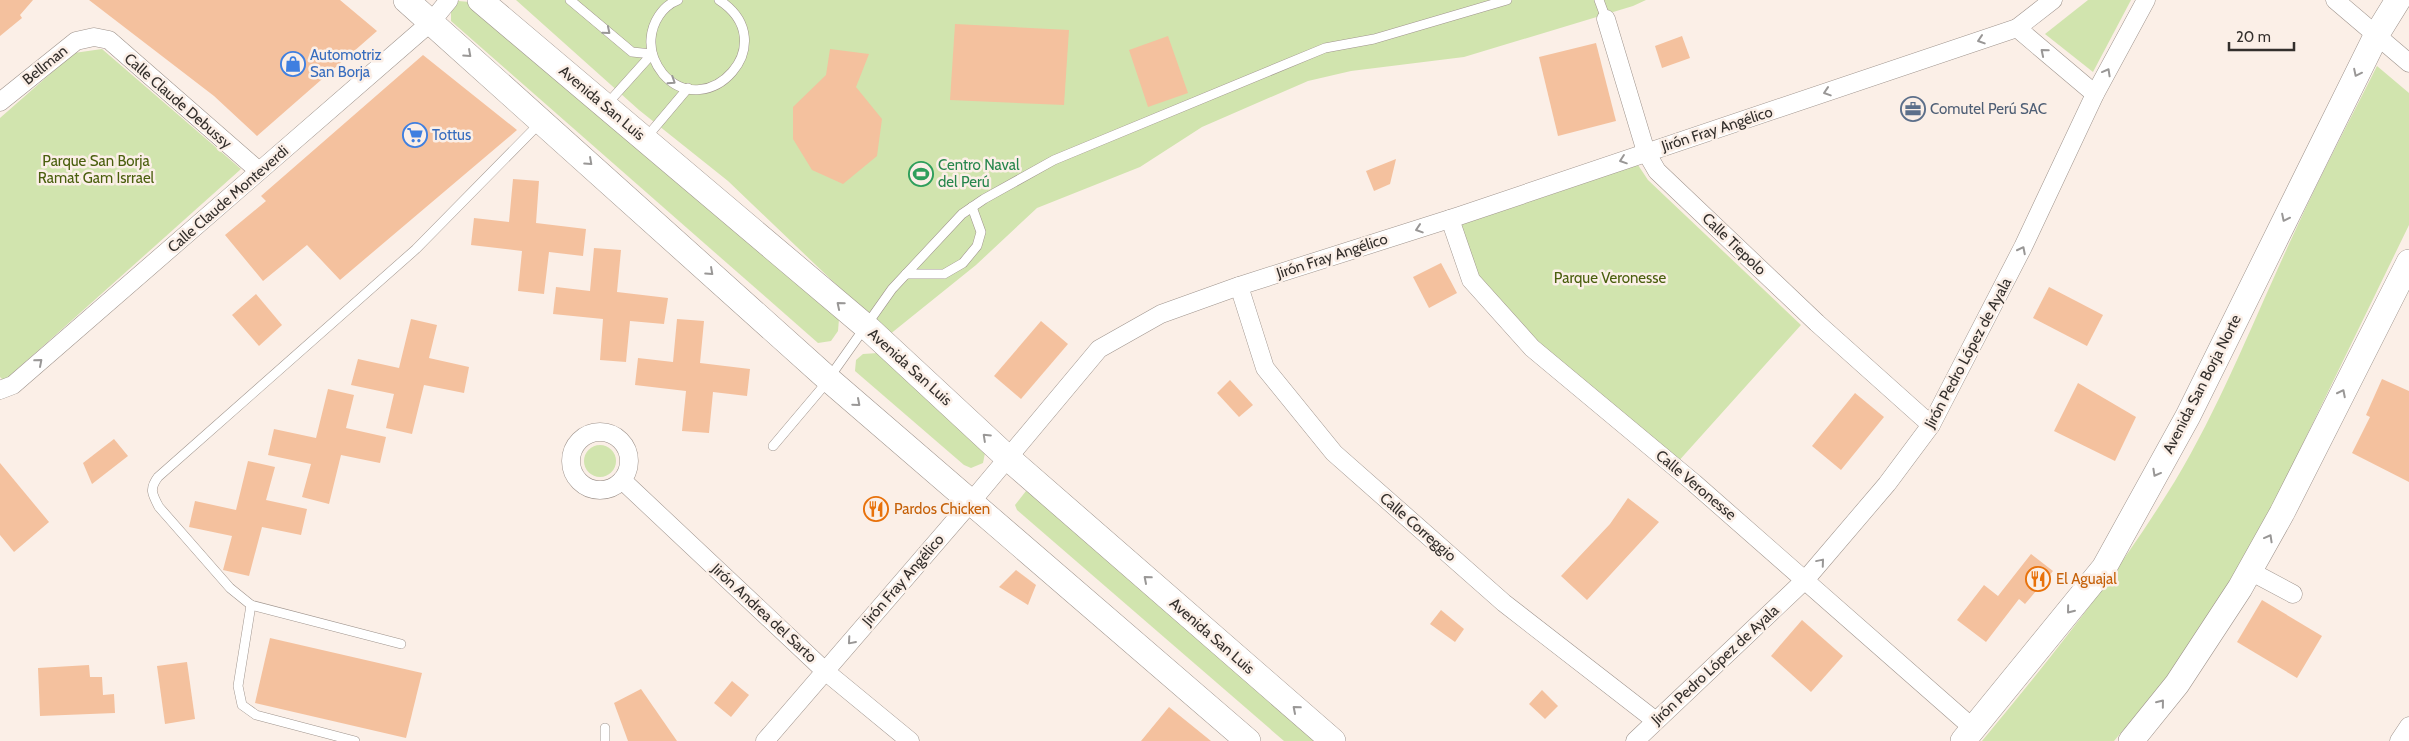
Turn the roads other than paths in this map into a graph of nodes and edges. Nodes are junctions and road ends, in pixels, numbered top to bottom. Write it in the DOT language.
graph roads {
  1 [pos="406,0"];
  2 [pos="449,0"];
  3 [pos="480,0"];
  4 [pos="570,0"];
  5 [pos="678,0"];
  6 [pos="719,0"];
  7 [pos="1507,0"];
  8 [pos="1599,0"];
  9 [pos="2053,0"];
  10 [pos="2146,0"];
  11 [pos="2334,0"];
  12 [pos="2398,0"];
  13 [pos="726,4"];
  14 [pos="1606,19"];
  15 [pos="432,22"];
  16 [pos="2017,28"];
  17 [pos="2377,34"];
  18 [pos="94,37"];
  19 [pos="652,54"];
  20 [pos="2409,63"];
  21 [pos="688,88"];
  22 [pos="2095,94"];
  23 [pos="0,102"];
  24 [pos="605,106"];
  25 [pos="543,120"];
  26 [pos="644,139"];
  27 [pos="1646,152"];
  28 [pos="259,172"];
  29 [pos="972,208"];
  30 [pos="1450,219"];
  31 [pos="2409,262"];
  32 [pos="906,274"];
  33 [pos="1239,286"];
  34 [pos="864,326"];
  35 [pos="827,378"];
  36 [pos="0,390"];
  37 [pos="1931,425"];
  38 [pos="773,446"];
  39 [pos="1008,458"];
  40 [pos="622,480"];
  41 [pos="971,502"];
  42 [pos="2250,571"];
  43 [pos="1806,579"];
  44 [pos="2293,594"];
  45 [pos="251,605"];
  46 [pos="401,644"];
  47 [pos="825,671"];
  48 [pos="1656,721"];
  49 [pos="2409,726"];
  50 [pos="605,728"];
  51 [pos="1969,735"];
  52 [pos="355,741"];
  53 [pos="605,741"];
  54 [pos="765,741"];
  55 [pos="910,741"];
  56 [pos="1248,741"];
  57 [pos="1333,741"];
  58 [pos="1635,741"];
  59 [pos="2131,741"];
  60 [pos="2399,741"];
  1 -- 15 [label="main road"];
  2 -- 15 [label="street, Calle Claude Monteverdi"];
  3 -- 24 [label="main road, Avenida San Luis"];
  4 -- 19 [label="lane, one-way"];
  5 -- 19 [label="lane"];
  6 -- 13 [label="lane"];
  7 -- 29 [label="lane"];
  8 -- 14 [label="lane"];
  9 -- 16 [label="street, Jirón Fray Angélico"];
  22 -- 10 [label="street, Jirón Pedro López de Ayala, one-way"];
  11 -- 17 [label="street"];
  12 -- 17 [label="main road, Avenida San Borja Norte"];
  13 -- 21 [label="lane"];
  14 -- 27 [label="street, Calle Tiepolo"];
  15 -- 25 [label="main road, one-way"];
  15 -- 28 [label="street, Calle Claude Monteverdi"];
  22 -- 16 [label="street, one-way"];
  16 -- 27 [label="street, Jirón Fray Angélico, one-way"];
  17 -- 20 [label="street"];
  17 -- 51 [label="main road, Avenida San Borja Norte, one-way"];
  18 -- 23 [label="street, Bellman"];
  18 -- 28 [label="street, Calle Claude Debussy"];
  19 -- 21 [label="lane, one-way"];
  19 -- 24 [label="lane"];
  21 -- 26 [label="lane"];
  37 -- 22 [label="street, Jirón Pedro López de Ayala, one-way"];
  24 -- 26 [label="main road, Avenida San Luis"];
  25 -- 35 [label="main road, one-way"];
  25 -- 45 [label="lane"];
  34 -- 26 [label="main road, Avenida San Luis, one-way"];
  27 -- 30 [label="street, Jirón Fray Angélico, one-way"];
  27 -- 37 [label="street, Calle Tiepolo"];
  36 -- 28 [label="street, Calle Claude Monteverdi, one-way"];
  29 -- 32 [label="lane"];
  29 -- 32 [label="lane"];
  30 -- 33 [label="street, Jirón Fray Angélico, one-way"];
  30 -- 43 [label="street, Calle Veronesse"];
  42 -- 31 [label="main road, one-way"];
  32 -- 34 [label="lane"];
  33 -- 39 [label="street, Jirón Fray Angélico"];
  33 -- 48 [label="street, Calle Correggio"];
  34 -- 35 [label="lane"];
  39 -- 34 [label="main road, Avenida San Luis, one-way"];
  35 -- 38 [label="lane"];
  35 -- 41 [label="main road, one-way"];
  43 -- 37 [label="street, Jirón Pedro López de Ayala, one-way"];
  39 -- 41 [label="street, Jirón Fray Angélico"];
  57 -- 39 [label="main road, Avenida San Luis, one-way"];
  40 -- 47 [label="street, Jirón Andrea del Sarto"];
  41 -- 47 [label="street, Jirón Fray Angélico, one-way"];
  41 -- 56 [label="main road"];
  42 -- 44 [label="street"];
  59 -- 42 [label="main road, one-way"];
  43 -- 48 [label="street, Jirón Pedro López de Ayala"];
  43 -- 51 [label="street, Calle Veronesse"];
  45 -- 46 [label="lane"];
  45 -- 52 [label="lane"];
  47 -- 54 [label="street, Jirón Fray Angélico"];
  47 -- 55 [label="street, Jirón Andrea del Sarto"];
  48 -- 58 [label="street, Jirón Pedro López de Ayala"];
  49 -- 60 [label="street"];
  50 -- 53 [label="lane"];
}
